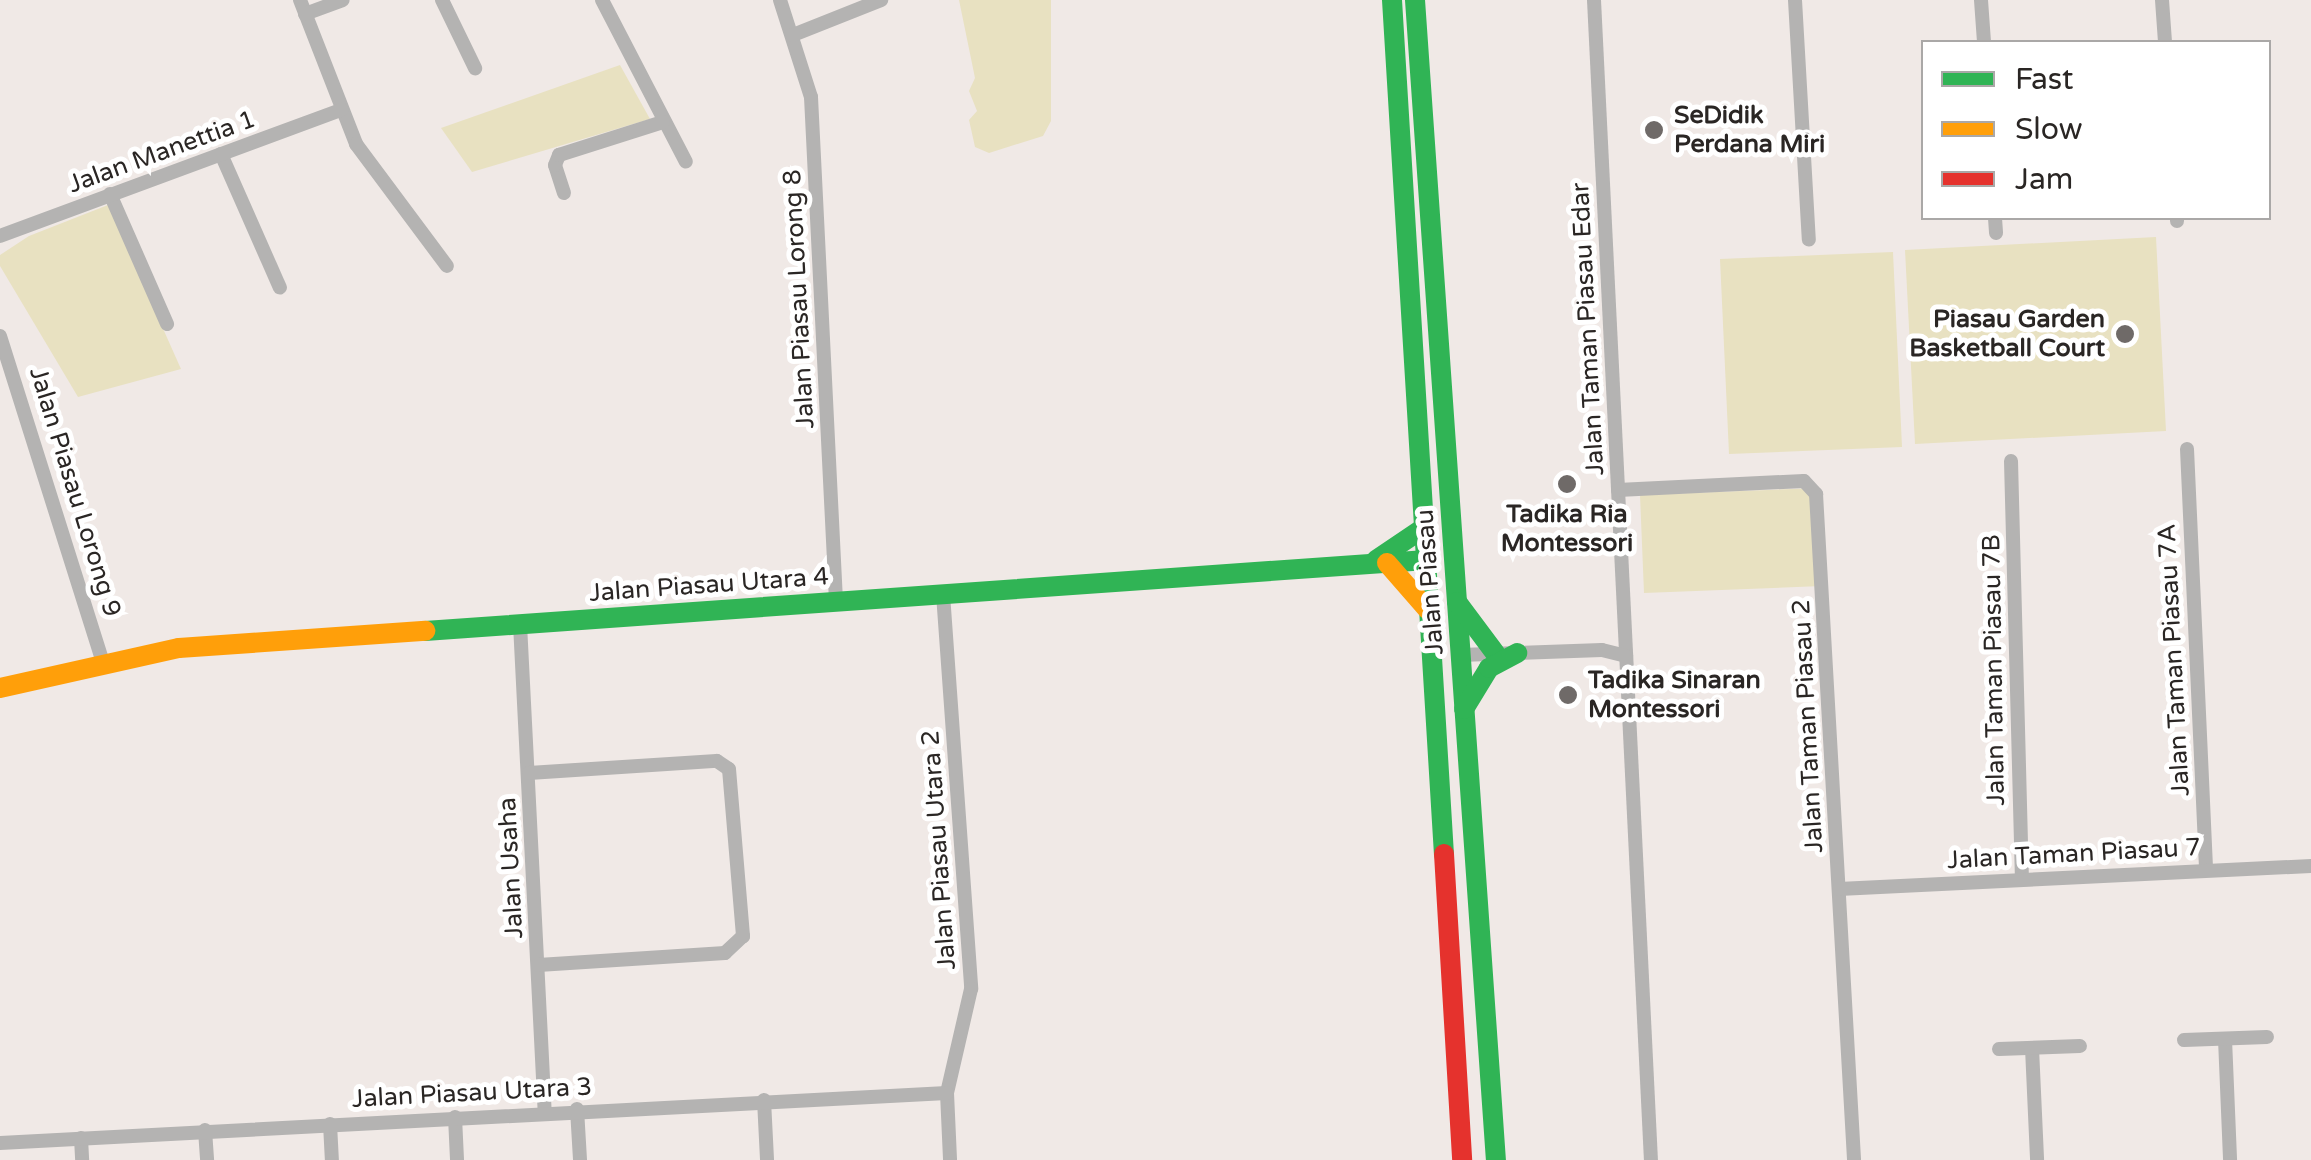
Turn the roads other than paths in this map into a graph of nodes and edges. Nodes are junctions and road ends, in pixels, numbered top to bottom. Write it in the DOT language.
graph roads {
  1 [pos="342,0"];
  2 [pos="442,0"];
  3 [pos="602,0"];
  4 [pos="780,0"];
  5 [pos="881,0"];
  6 [pos="1392,0"];
  7 [pos="1414,0"];
  8 [pos="1594,0"];
  9 [pos="1795,0"];
  10 [pos="1981,0"];
  11 [pos="2162,0"];
  12 [pos="302,7"];
  13 [pos="794,35"];
  14 [pos="1984,40"];
  15 [pos="2165,40"];
  16 [pos="474,68"];
  17 [pos="340,110"];
  18 [pos="664,122"];
  19 [pos="1425,147"];
  20 [pos="1402,148"];
  21 [pos="221,154"];
  22 [pos="686,162"];
  23 [pos="564,193"];
  24 [pos="110,194"];
  25 [pos="0,236"];
  26 [pos="1808,240"];
  27 [pos="446,266"];
  28 [pos="280,288"];
  29 [pos="167,324"];
  30 [pos="0,336"];
  31 [pos="7,367"];
  32 [pos="2187,449"];
  33 [pos="2011,461"];
  34 [pos="1618,490"];
  35 [pos="1424,526"];
  36 [pos="1452,538"];
  37 [pos="1426,560"];
  38 [pos="1381,564"];
  39 [pos="944,594"];
  40 [pos="1456,600"];
  41 [pos="836,601"];
  42 [pos="1430,613"];
  43 [pos="520,624"];
  44 [pos="1495,653"];
  45 [pos="1517,653"];
  46 [pos="1460,654"];
  47 [pos="1626,656"];
  48 [pos="103,662"];
  49 [pos="1434,678"];
  50 [pos="0,688"];
  51 [pos="1464,709"];
  52 [pos="529,773"];
  53 [pos="2311,866"];
  54 [pos="2206,870"];
  55 [pos="2022,879"];
  56 [pos="1840,889"];
  57 [pos="538,965"];
  58 [pos="2267,1037"];
  59 [pos="1452,1038"];
  60 [pos="2225,1038"];
  61 [pos="2184,1040"];
  62 [pos="2080,1046"];
  63 [pos="2032,1048"];
  64 [pos="1999,1049"];
  65 [pos="947,1092"];
  66 [pos="764,1100"];
  67 [pos="578,1109"];
  68 [pos="545,1111"];
  69 [pos="454,1117"];
  70 [pos="330,1124"];
  71 [pos="206,1130"];
  72 [pos="1496,1132"];
  73 [pos="80,1138"];
  74 [pos="0,1143"];
  75 [pos="1460,1158"];
  76 [pos="82,1160"];
  77 [pos="207,1160"];
  78 [pos="332,1160"];
  79 [pos="457,1160"];
  80 [pos="580,1160"];
  81 [pos="768,1160"];
  82 [pos="950,1160"];
  83 [pos="1496,1160"];
  84 [pos="1651,1160"];
  85 [pos="1854,1160"];
  86 [pos="2037,1160"];
  87 [pos="2230,1160"];
  1 -- 12 [label="street"];
  2 -- 16 [label="street"];
  3 -- 18 [label="street"];
  4 -- 13 [label="street, Jalan Piasau Lorong 8"];
  5 -- 13 [label="street"];
  6 -- 20 [label="street, Jalan Piasau"];
  7 -- 19 [label="street, Jalan Piasau"];
  8 -- 34 [label="street, Jalan Taman Piasau Edar"];
  9 -- 26 [label="street"];
  10 -- 14 [label="street"];
  11 -- 15 [label="street"];
  12 -- 17 [label="street"];
  13 -- 41 [label="street, Jalan Piasau Lorong 8"];
  17 -- 21 [label="street, Jalan Manettia 1"];
  17 -- 27 [label="street"];
  18 -- 22 [label="street"];
  18 -- 23 [label="street"];
  19 -- 20 [label="street"];
  19 -- 36 [label="street, Jalan Piasau"];
  20 -- 35 [label="street, Jalan Piasau"];
  21 -- 24 [label="street, Jalan Manettia 1"];
  21 -- 28 [label="street"];
  24 -- 25 [label="street, Jalan Manettia 1"];
  24 -- 29 [label="street"];
  30 -- 31 [label="street, Jalan Piasau Lorong 9"];
  31 -- 48 [label="street, Jalan Piasau Lorong 9"];
  32 -- 54 [label="street, Jalan Taman Piasau 7A"];
  33 -- 55 [label="street, Jalan Taman Piasau 7B"];
  34 -- 47 [label="street, Jalan Taman Piasau Edar"];
  34 -- 56 [label="street, Jalan Taman Piasau 2"];
  35 -- 37 [label="street, Jalan Piasau"];
  35 -- 38 [label="street"];
  36 -- 37 [label="street"];
  36 -- 40 [label="street, Jalan Piasau"];
  37 -- 38 [label="street, Jalan Piasau Utara 4"];
  37 -- 42 [label="street, Jalan Piasau"];
  38 -- 39 [label="street, Jalan Piasau Utara 4"];
  38 -- 42 [label="street"];
  39 -- 41 [label="street, Jalan Piasau Utara 4"];
  39 -- 65 [label="street, Jalan Piasau Utara 2"];
  40 -- 44 [label="street"];
  40 -- 46 [label="street, Jalan Piasau"];
  41 -- 43 [label="street, Jalan Piasau Utara 4"];
  42 -- 49 [label="street, Jalan Piasau"];
  43 -- 48 [label="street, Jalan Piasau Utara 4"];
  43 -- 52 [label="street, Jalan Usaha"];
  44 -- 45 [label="street"];
  44 -- 46 [label="street"];
  45 -- 47 [label="street"];
  45 -- 51 [label="street"];
  46 -- 49 [label="street"];
  46 -- 51 [label="street, Jalan Piasau"];
  47 -- 84 [label="street, Jalan Taman Piasau Edar"];
  48 -- 50 [label="street, Jalan Piasau Utara 4"];
  49 -- 59 [label="street, Jalan Piasau"];
  51 -- 72 [label="street, Jalan Piasau"];
  52 -- 57 [label="street, Jalan Usaha"];
  52 -- 57 [label="street"];
  53 -- 54 [label="street, Jalan Taman Piasau 7"];
  54 -- 55 [label="street, Jalan Taman Piasau 7"];
  55 -- 56 [label="street, Jalan Taman Piasau 7"];
  56 -- 85 [label="street, Jalan Taman Piasau 2"];
  57 -- 68 [label="street, Jalan Usaha"];
  58 -- 60 [label="street"];
  59 -- 72 [label="street"];
  59 -- 75 [label="street, Jalan Piasau"];
  60 -- 61 [label="street"];
  60 -- 87 [label="street"];
  62 -- 63 [label="street"];
  63 -- 64 [label="street"];
  63 -- 86 [label="street"];
  65 -- 66 [label="street, Jalan Piasau Utara 3"];
  65 -- 82 [label="street, Jalan Piasau Utara 2"];
  66 -- 67 [label="street, Jalan Piasau Utara 3"];
  66 -- 81 [label="street"];
  67 -- 68 [label="street, Jalan Piasau Utara 3"];
  67 -- 80 [label="street"];
  68 -- 69 [label="street, Jalan Piasau Utara 3"];
  69 -- 70 [label="street, Jalan Piasau Utara 3"];
  69 -- 79 [label="street"];
  70 -- 71 [label="street, Jalan Piasau Utara 3"];
  70 -- 78 [label="street"];
  71 -- 73 [label="street, Jalan Piasau Utara 3"];
  71 -- 77 [label="street"];
  72 -- 83 [label="street, Jalan Piasau"];
  73 -- 74 [label="street, Jalan Piasau Utara 3"];
  73 -- 76 [label="street"];
}
